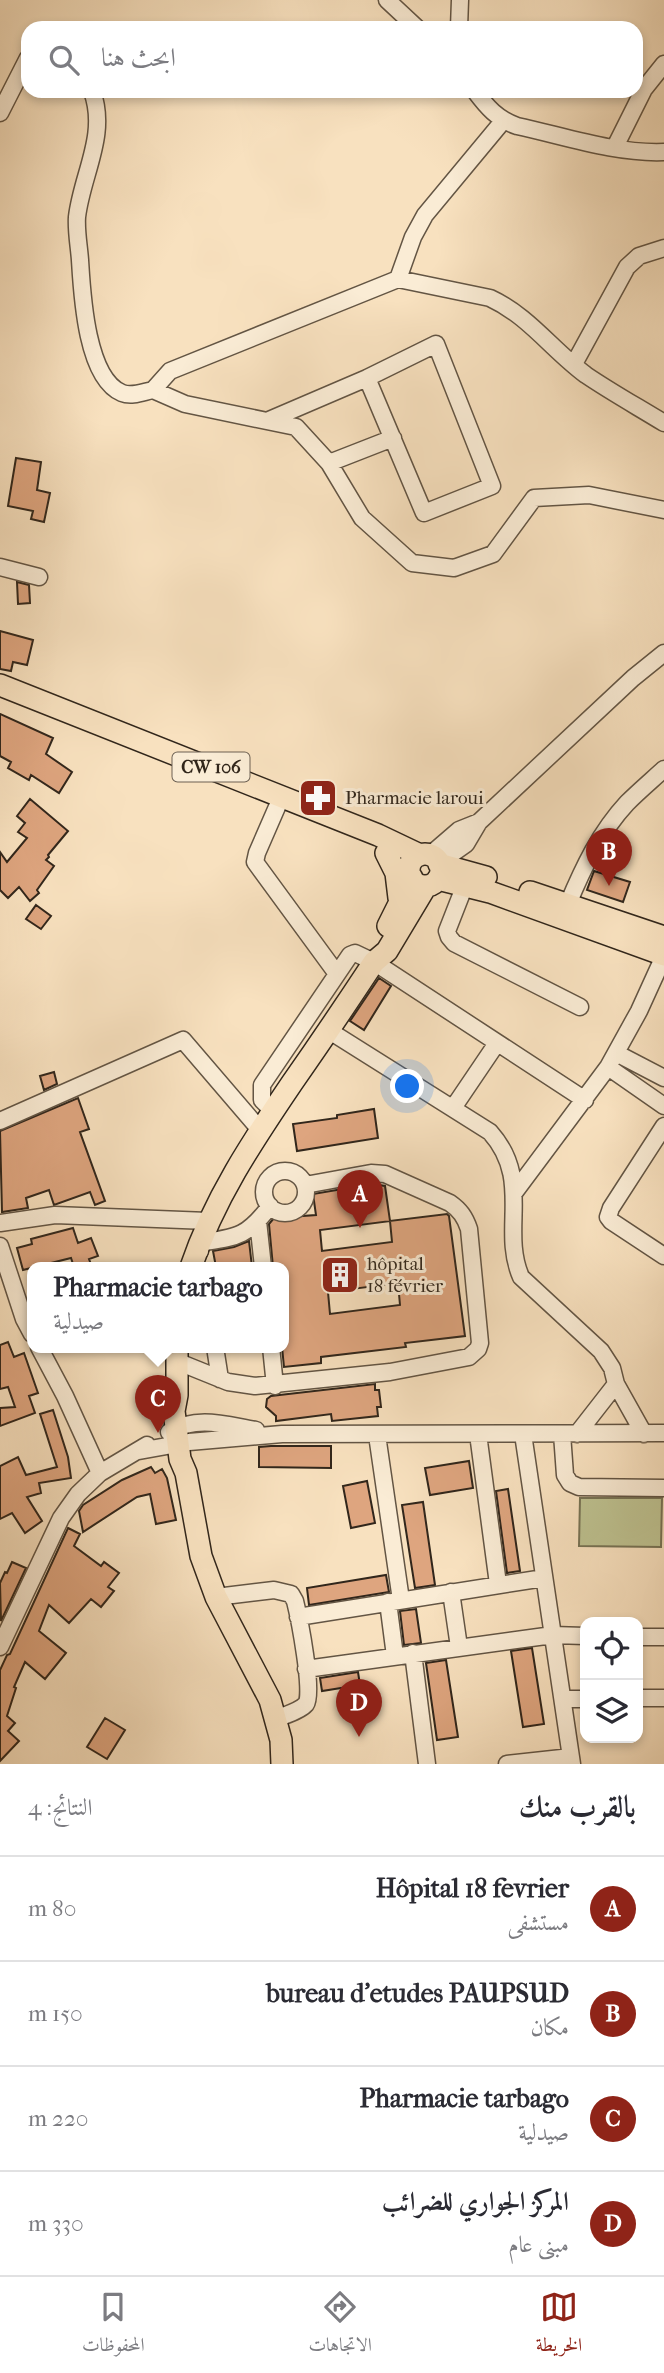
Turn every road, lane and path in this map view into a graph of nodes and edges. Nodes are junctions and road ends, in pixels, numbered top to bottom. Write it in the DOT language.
graph roads {
  1 [pos="387,0"];
  2 [pos="460,0"];
  3 [pos="410,21"];
  4 [pos="459,21"];
  5 [pos="664,64"];
  6 [pos="21,72"];
  7 [pos="643,91"];
  8 [pos="94,98"];
  9 [pos="481,98"];
  10 [pos="640,98"];
  11 [pos="0,113"];
  12 [pos="503,121"];
  13 [pos="615,147"];
  14 [pos="664,152"];
  15 [pos="664,248"];
  16 [pos="398,279"];
  17 [pos="574,364"];
  18 [pos="367,378"];
  19 [pos="153,390"];
  20 [pos="269,420"];
  21 [pos="664,423"];
  22 [pos="393,438"];
  23 [pos="329,463"];
  24 [pos="664,510"];
  25 [pos="0,567"];
  26 [pos="39,577"];
  27 [pos="662,658"];
  28 [pos="0,685"];
  29 [pos="0,695"];
  30 [pos="664,769"];
  31 [pos="277,807"];
  32 [pos="387,853"];
  33 [pos="427,868"];
  34 [pos="465,885"];
  35 [pos="568,904"];
  36 [pos="398,905"];
  37 [pos="664,937"];
  38 [pos="664,955"];
  39 [pos="374,962"];
  40 [pos="337,974"];
  41 [pos="580,1007"];
  42 [pos="328,1030"];
  43 [pos="497,1042"];
  44 [pos="612,1060"];
  45 [pos="664,1078"];
  46 [pos="585,1100"];
  47 [pos="664,1106"];
  48 [pos="453,1108"];
  49 [pos="273,1111"];
  50 [pos="0,1121"];
  51 [pos="664,1126"];
  52 [pos="261,1131"];
  53 [pos="305,1185"];
  54 [pos="514,1194"];
  55 [pos="270,1206"];
  56 [pos="208,1221"];
  57 [pos="258,1221"];
  58 [pos="0,1223"];
  59 [pos="199,1243"];
  60 [pos="0,1246"];
  61 [pos="664,1256"];
  62 [pos="193,1262"];
  63 [pos="201,1262"];
  64 [pos="262,1262"];
  65 [pos="27,1325"];
  66 [pos="42,1353"];
  67 [pos="216,1353"];
  68 [pos="272,1353"];
  69 [pos="177,1354"];
  70 [pos="220,1379"];
  71 [pos="616,1384"];
  72 [pos="275,1386"];
  73 [pos="664,1433"];
  74 [pos="183,1434"];
  75 [pos="377,1434"];
  76 [pos="478,1434"];
  77 [pos="523,1434"];
  78 [pos="569,1434"];
  79 [pos="644,1434"];
  80 [pos="100,1473"];
  81 [pos="664,1488"];
  82 [pos="544,1578"];
  83 [pos="498,1584"];
  84 [pos="451,1592"];
  85 [pos="216,1597"];
  86 [pos="394,1601"];
  87 [pos="299,1616"];
  88 [pos="553,1635"];
  89 [pos="580,1636"];
  90 [pos="2,1637"];
  91 [pos="643,1637"];
  92 [pos="664,1637"];
  93 [pos="459,1647"];
  94 [pos="413,1653"];
  95 [pos="396,1656"];
  96 [pos="306,1669"];
  97 [pos="643,1698"];
  98 [pos="664,1698"];
  99 [pos="564,1699"];
  100 [pos="580,1699"];
  101 [pos="276,1719"];
  102 [pos="572,1760"];
  103 [pos="282,1764"];
  104 [pos="428,1764"];
  105 [pos="507,1764"];
  1 -- 3 [label="street"];
  2 -- 4 [label="street"];
  5 -- 7 [label="street"];
  6 -- 11 [label="street"];
  8 -- 19 [label="street"];
  9 -- 12 [label="street"];
  10 -- 13 [label="street"];
  12 -- 13 [label="street"];
  12 -- 16 [label="street"];
  13 -- 14 [label="street"];
  15 -- 17 [label="street"];
  16 -- 17 [label="street"];
  16 -- 19 [label="street"];
  17 -- 21 [label="street"];
  18 -- 20 [label="street"];
  18 -- 22 [label="street"];
  18 -- 22 [label="street"];
  19 -- 20 [label="street"];
  20 -- 23 [label="street"];
  22 -- 23 [label="street"];
  23 -- 24 [label="street"];
  25 -- 26 [label="street"];
  27 -- 33 [label="street"];
  28 -- 33 [label="main road, CW 106"];
  29 -- 31 [label="main road, CW 106"];
  30 -- 35 [label="street"];
  31 -- 32 [label="main road, CW 106"];
  31 -- 40 [label="street"];
  32 -- 33 [label="main road, CW 106"];
  32 -- 36 [label="main road"];
  33 -- 34 [label="main road"];
  33 -- 35 [label="main road, CW 106"];
  33 -- 36 [label="main road"];
  33 -- 39 [label="main road"];
  34 -- 38 [label="main road"];
  34 -- 41 [label="street"];
  35 -- 37 [label="main road, CW 106"];
  36 -- 39 [label="main road"];
  38 -- 44 [label="street"];
  39 -- 40 [label="street"];
  39 -- 42 [label="main road"];
  39 -- 43 [label="street"];
  40 -- 49 [label="street"];
  42 -- 48 [label="street"];
  42 -- 49 [label="main road"];
  43 -- 46 [label="street"];
  43 -- 48 [label="street"];
  44 -- 45 [label="street"];
  44 -- 46 [label="street"];
  44 -- 47 [label="street"];
  46 -- 54 [label="street"];
  48 -- 54 [label="street"];
  49 -- 52 [label="main road"];
  50 -- 52 [label="street"];
  51 -- 61 [label="street"];
  52 -- 56 [label="main road"];
  53 -- 55 [label="street"];
  53 -- 55 [label="street"];
  53 -- 72 [label="street"];
  54 -- 71 [label="street"];
  55 -- 57 [label="street"];
  56 -- 58 [label="street"];
  56 -- 59 [label="main road"];
  57 -- 59 [label="street"];
  57 -- 64 [label="street"];
  59 -- 62 [label="main road"];
  59 -- 63 [label="street"];
  60 -- 65 [label="street"];
  66 -- 80 [label="street"];
  67 -- 70 [label="street"];
  68 -- 72 [label="street"];
  69 -- 70 [label="street"];
  69 -- 74 [label="main road"];
  70 -- 72 [label="street"];
  71 -- 78 [label="street"];
  71 -- 79 [label="street"];
  73 -- 79 [label="street"];
  74 -- 75 [label="street"];
  74 -- 80 [label="street"];
  74 -- 85 [label="main road"];
  75 -- 76 [label="street"];
  75 -- 86 [label="street"];
  76 -- 77 [label="street"];
  76 -- 83 [label="street"];
  77 -- 78 [label="street"];
  77 -- 82 [label="street"];
  78 -- 79 [label="street"];
  78 -- 81 [label="street"];
  80 -- 90 [label="street"];
  82 -- 83 [label="street"];
  82 -- 88 [label="street"];
  83 -- 84 [label="street"];
  84 -- 86 [label="street"];
  84 -- 93 [label="street"];
  85 -- 87 [label="street"];
  85 -- 101 [label="main road"];
  86 -- 87 [label="street"];
  86 -- 95 [label="street"];
  87 -- 96 [label="street"];
  88 -- 89 [label="street"];
  88 -- 93 [label="street"];
  88 -- 99 [label="street"];
  91 -- 92 [label="street"];
  93 -- 94 [label="street"];
  94 -- 95 [label="street"];
  94 -- 104 [label="street"];
  95 -- 96 [label="street"];
  96 -- 101 [label="street"];
  97 -- 98 [label="street"];
  99 -- 100 [label="street"];
  99 -- 102 [label="street"];
  101 -- 103 [label="main road"];
  102 -- 105 [label="street"];
}
